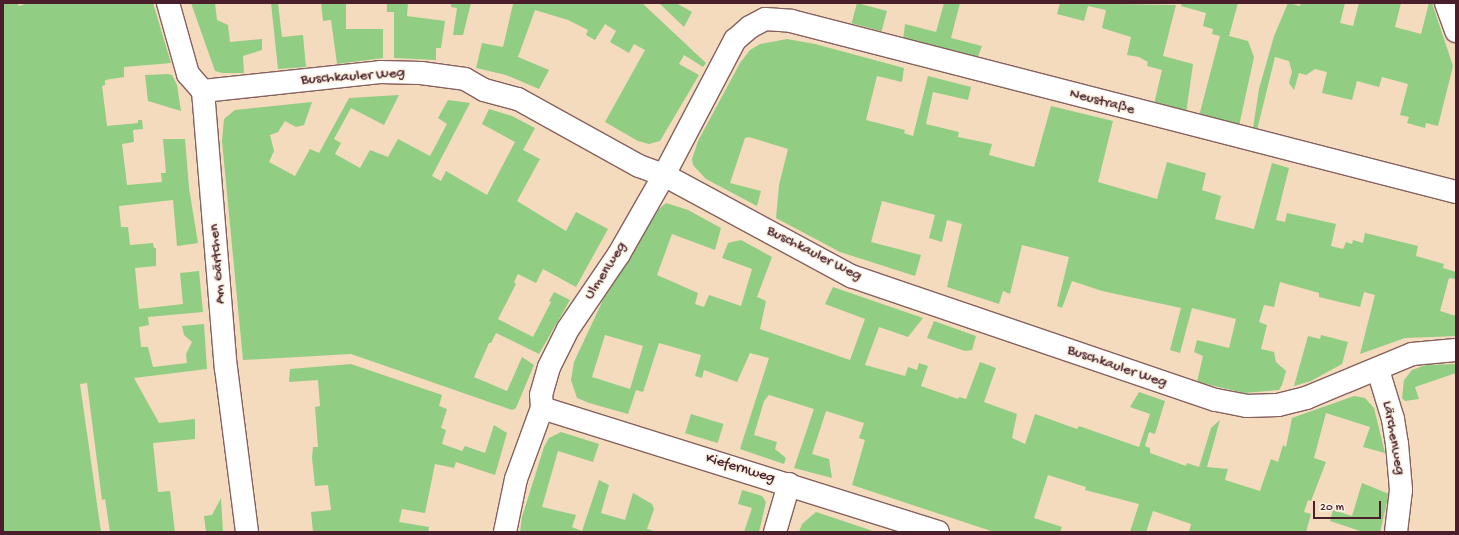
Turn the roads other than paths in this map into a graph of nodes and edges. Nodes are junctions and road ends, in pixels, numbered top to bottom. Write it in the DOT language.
graph roads {
  1 [pos="168,3"];
  2 [pos="1446,3"];
  3 [pos="750,27"];
  4 [pos="1456,31"];
  5 [pos="203,91"];
  6 [pos="664,175"];
  7 [pos="1456,192"];
  8 [pos="1456,350"];
  9 [pos="1378,370"];
  10 [pos="542,408"];
  11 [pos="789,484"];
  12 [pos="246,532"];
  13 [pos="505,532"];
  14 [pos="775,532"];
  15 [pos="938,532"];
  16 [pos="1396,532"];
  1 -- 5 [label="street"];
  2 -- 4 [label="street"];
  3 -- 6 [label="street, Ulmenweg"];
  3 -- 7 [label="street, Neustraße"];
  5 -- 6 [label="street, Buschkauler Weg"];
  5 -- 12 [label="street, Am Gärtchen"];
  6 -- 9 [label="street, Buschkauler Weg"];
  6 -- 10 [label="street, Ulmenweg"];
  8 -- 9 [label="street, Buschkauler Weg"];
  9 -- 16 [label="street, Lärchenweg"];
  10 -- 11 [label="street, Kiefernweg"];
  10 -- 13 [label="street, Ulmenweg"];
  11 -- 14 [label="street"];
  11 -- 15 [label="street, Kiefernweg"];
}
